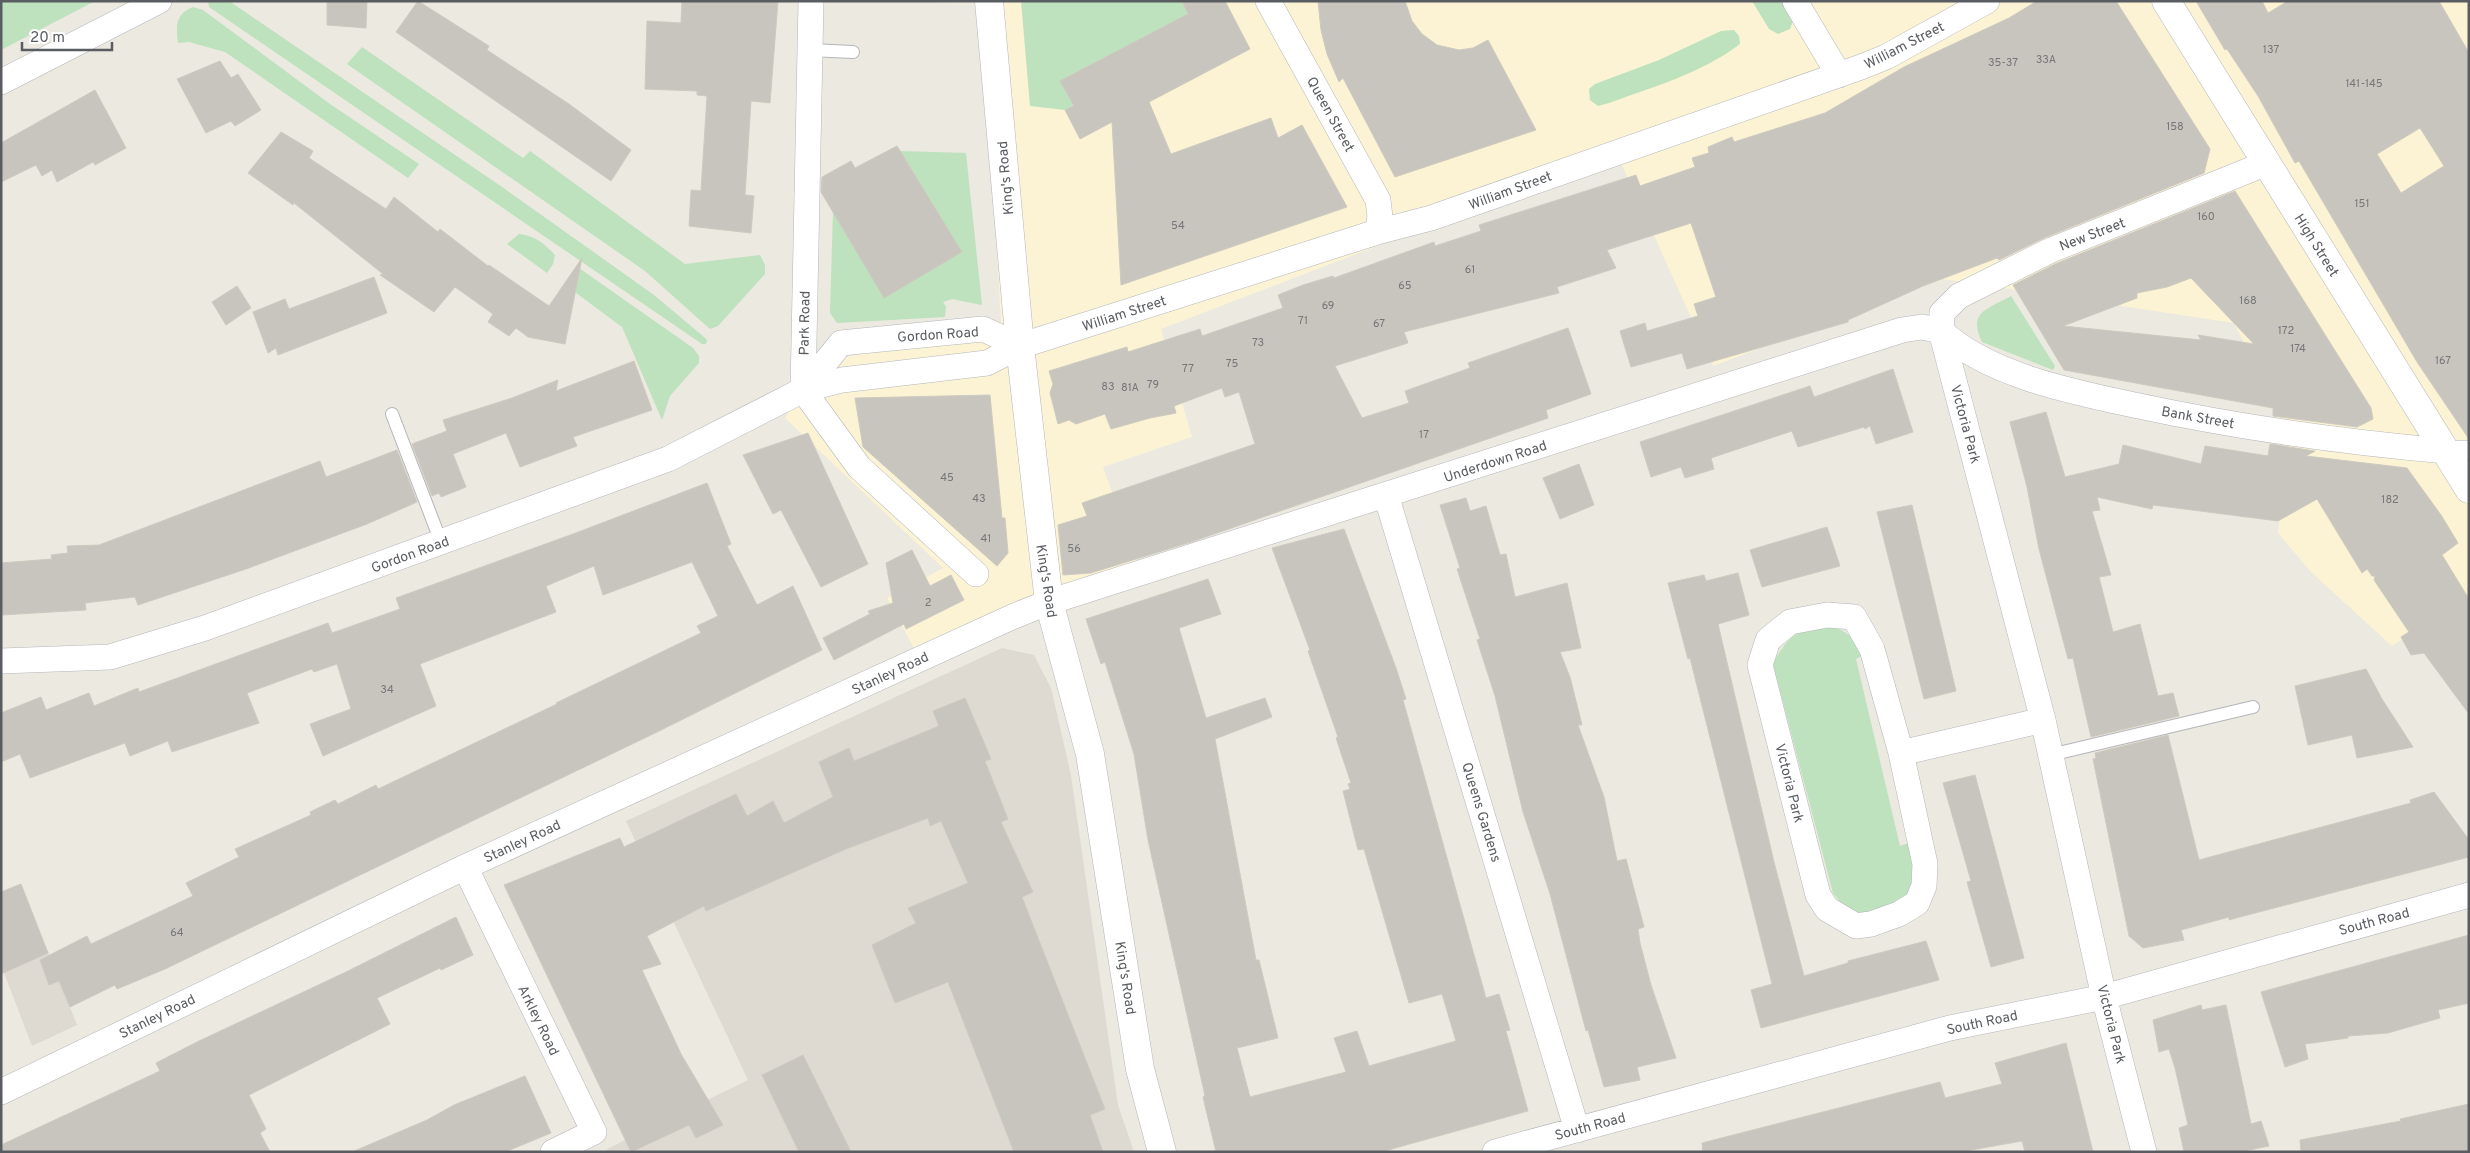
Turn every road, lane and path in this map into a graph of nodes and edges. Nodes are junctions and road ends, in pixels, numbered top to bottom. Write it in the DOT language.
graph roads {
  1 [pos="159,1"];
  2 [pos="811,1"];
  3 [pos="989,1"];
  4 [pos="1268,1"];
  5 [pos="1795,1"];
  6 [pos="1987,1"];
  7 [pos="2166,1"];
  8 [pos="809,50"];
  9 [pos="853,52"];
  10 [pos="1838,75"];
  11 [pos="1,82"];
  12 [pos="2266,163"];
  13 [pos="1377,232"];
  14 [pos="1941,331"];
  15 [pos="1020,346"];
  16 [pos="802,390"];
  17 [pos="392,414"];
  18 [pos="2457,450"];
  19 [pos="2469,489"];
  20 [pos="1386,495"];
  21 [pos="441,542"];
  22 [pos="976,574"];
  23 [pos="1049,602"];
  24 [pos="1,662"];
  25 [pos="2253,707"];
  26 [pos="2043,720"];
  27 [pos="1901,753"];
  28 [pos="2050,755"];
  29 [pos="464,868"];
  30 [pos="2469,895"];
  31 [pos="2104,997"];
  32 [pos="1,1092"];
  33 [pos="1577,1130"];
  34 [pos="553,1152"];
  35 [pos="1162,1152"];
  36 [pos="1495,1152"];
  37 [pos="2144,1152"];
  1 -- 11 [label="street"];
  2 -- 8 [label="street, Park Road"];
  3 -- 15 [label="street, King's Road"];
  4 -- 13 [label="street, Queen Street"];
  5 -- 10 [label="street"];
  6 -- 10 [label="street, William Street"];
  7 -- 12 [label="street, High Street"];
  8 -- 9 [label="lane"];
  8 -- 16 [label="street, Park Road"];
  10 -- 13 [label="street, William Street"];
  12 -- 14 [label="street, New Street"];
  12 -- 18 [label="street, High Street"];
  13 -- 15 [label="street, William Street"];
  14 -- 18 [label="street, Bank Street"];
  14 -- 20 [label="street, Underdown Road"];
  14 -- 26 [label="street, Victoria Park"];
  15 -- 16 [label="street, Gordon Road"];
  15 -- 16 [label="street, Gordon Road"];
  15 -- 23 [label="street, King's Road"];
  16 -- 21 [label="street, Gordon Road"];
  16 -- 22 [label="street"];
  17 -- 21 [label="lane"];
  18 -- 19 [label="street, High Street"];
  20 -- 23 [label="street, Underdown Road"];
  20 -- 33 [label="street, Queens Gardens"];
  21 -- 24 [label="street, Gordon Road"];
  23 -- 29 [label="street, Stanley Road"];
  23 -- 35 [label="street, King's Road"];
  25 -- 28 [label="lane"];
  26 -- 27 [label="street"];
  26 -- 28 [label="street, Victoria Park"];
  27 -- 27 [label="street, Victoria Park"];
  28 -- 31 [label="street, Victoria Park"];
  29 -- 32 [label="street, Stanley Road"];
  29 -- 34 [label="street, Arkley Road"];
  30 -- 31 [label="street, South Road"];
  31 -- 33 [label="street, South Road"];
  31 -- 37 [label="street, Victoria Park"];
  33 -- 36 [label="street, South Road"];
}
